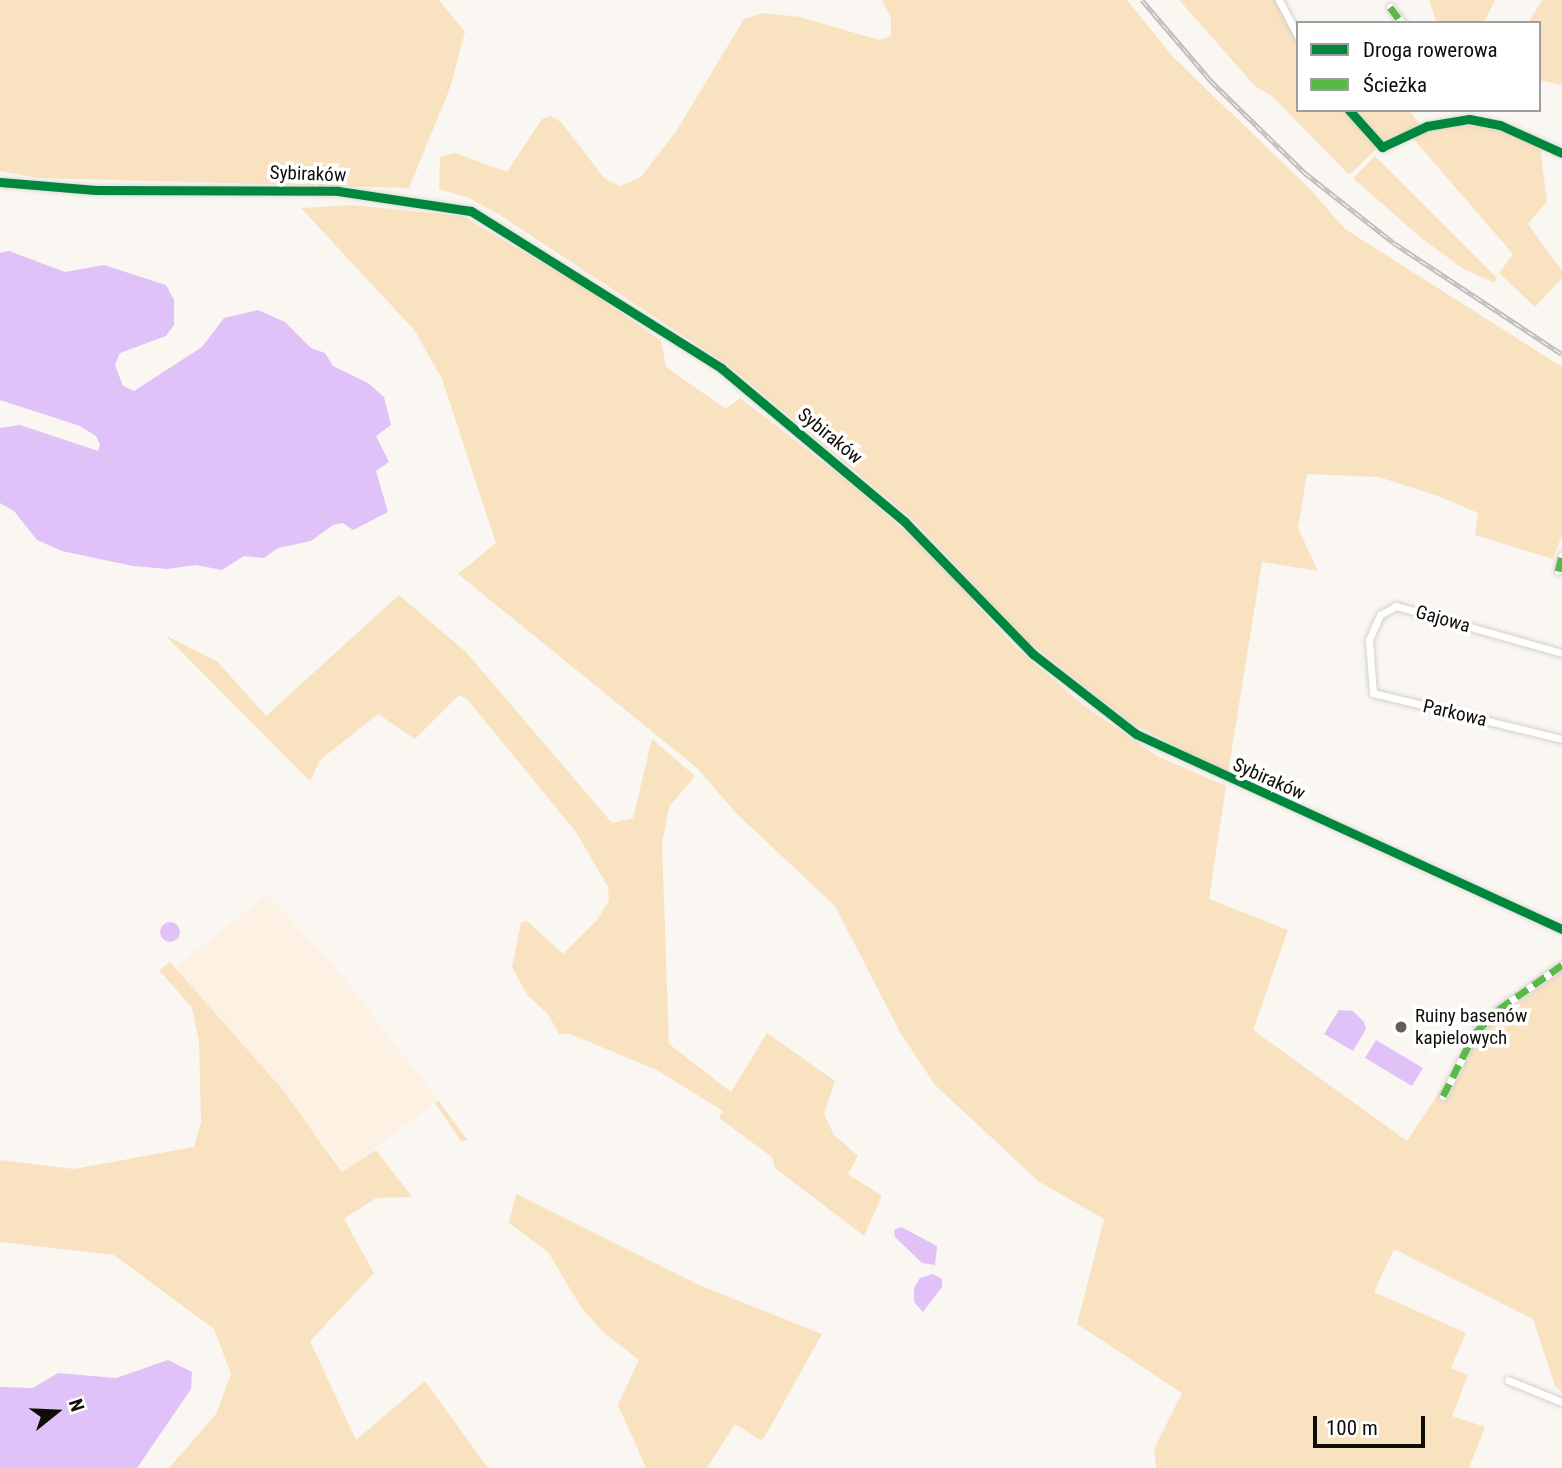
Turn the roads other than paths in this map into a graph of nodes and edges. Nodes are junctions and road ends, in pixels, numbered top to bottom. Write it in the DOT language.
graph roads {
  1 [pos="1279,0"];
  2 [pos="1390,7"];
  3 [pos="1400,21"];
  4 [pos="1296,32"];
  5 [pos="1351,112"];
  6 [pos="1452,112"];
  7 [pos="1455,119"];
  8 [pos="1562,153"];
  9 [pos="0,182"];
  10 [pos="1562,555"];
  11 [pos="1558,571"];
  12 [pos="1562,653"];
  13 [pos="1372,667"];
  14 [pos="1562,739"];
  15 [pos="1562,929"];
  16 [pos="1562,965"];
  17 [pos="1443,1096"];
  18 [pos="1508,1380"];
  19 [pos="1562,1402"];
  1 -- 4 [label="street"];
  2 -- 3 [label="street"];
  5 -- 7 [label="street"];
  6 -- 7 [label="street"];
  7 -- 8 [label="street"];
  9 -- 15 [label="street, Sybiraków"];
  10 -- 11 [label="street"];
  12 -- 13 [label="street, Gajowa"];
  13 -- 14 [label="street, Parkowa"];
  16 -- 17 [label="street"];
  18 -- 19 [label="street"];
}
